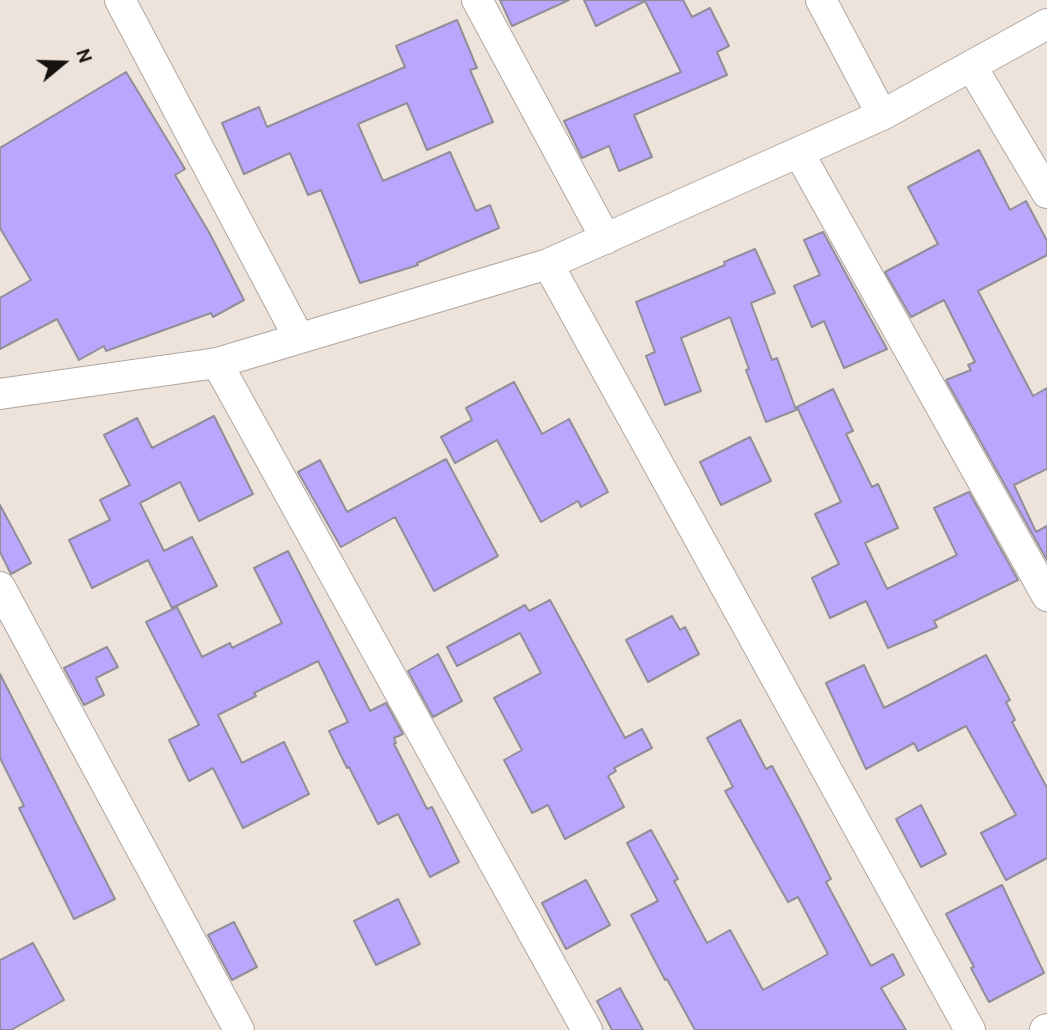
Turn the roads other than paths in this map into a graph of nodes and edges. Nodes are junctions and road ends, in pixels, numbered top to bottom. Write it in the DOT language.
graph roads {
  1 [pos="120,0"];
  2 [pos="477,0"];
  3 [pos="821,0"];
  4 [pos="1047,24"];
  5 [pos="972,67"];
  6 [pos="882,116"];
  7 [pos="799,153"];
  8 [pos="1047,193"];
  9 [pos="606,239"];
  10 [pos="548,264"];
  11 [pos="299,338"];
  12 [pos="217,363"];
  13 [pos="0,394"];
  14 [pos="0,587"];
  15 [pos="1047,596"];
  16 [pos="239,1030"];
  17 [pos="587,1030"];
  18 [pos="970,1030"];
  1 -- 11 [label="street"];
  2 -- 9 [label="street"];
  3 -- 6 [label="street"];
  4 -- 5 [label="street"];
  5 -- 6 [label="street"];
  5 -- 8 [label="street"];
  6 -- 7 [label="street"];
  7 -- 9 [label="street"];
  7 -- 15 [label="street"];
  9 -- 10 [label="street"];
  10 -- 11 [label="street"];
  10 -- 18 [label="street"];
  11 -- 12 [label="street"];
  12 -- 13 [label="street"];
  12 -- 17 [label="street"];
  14 -- 16 [label="street"];
}
